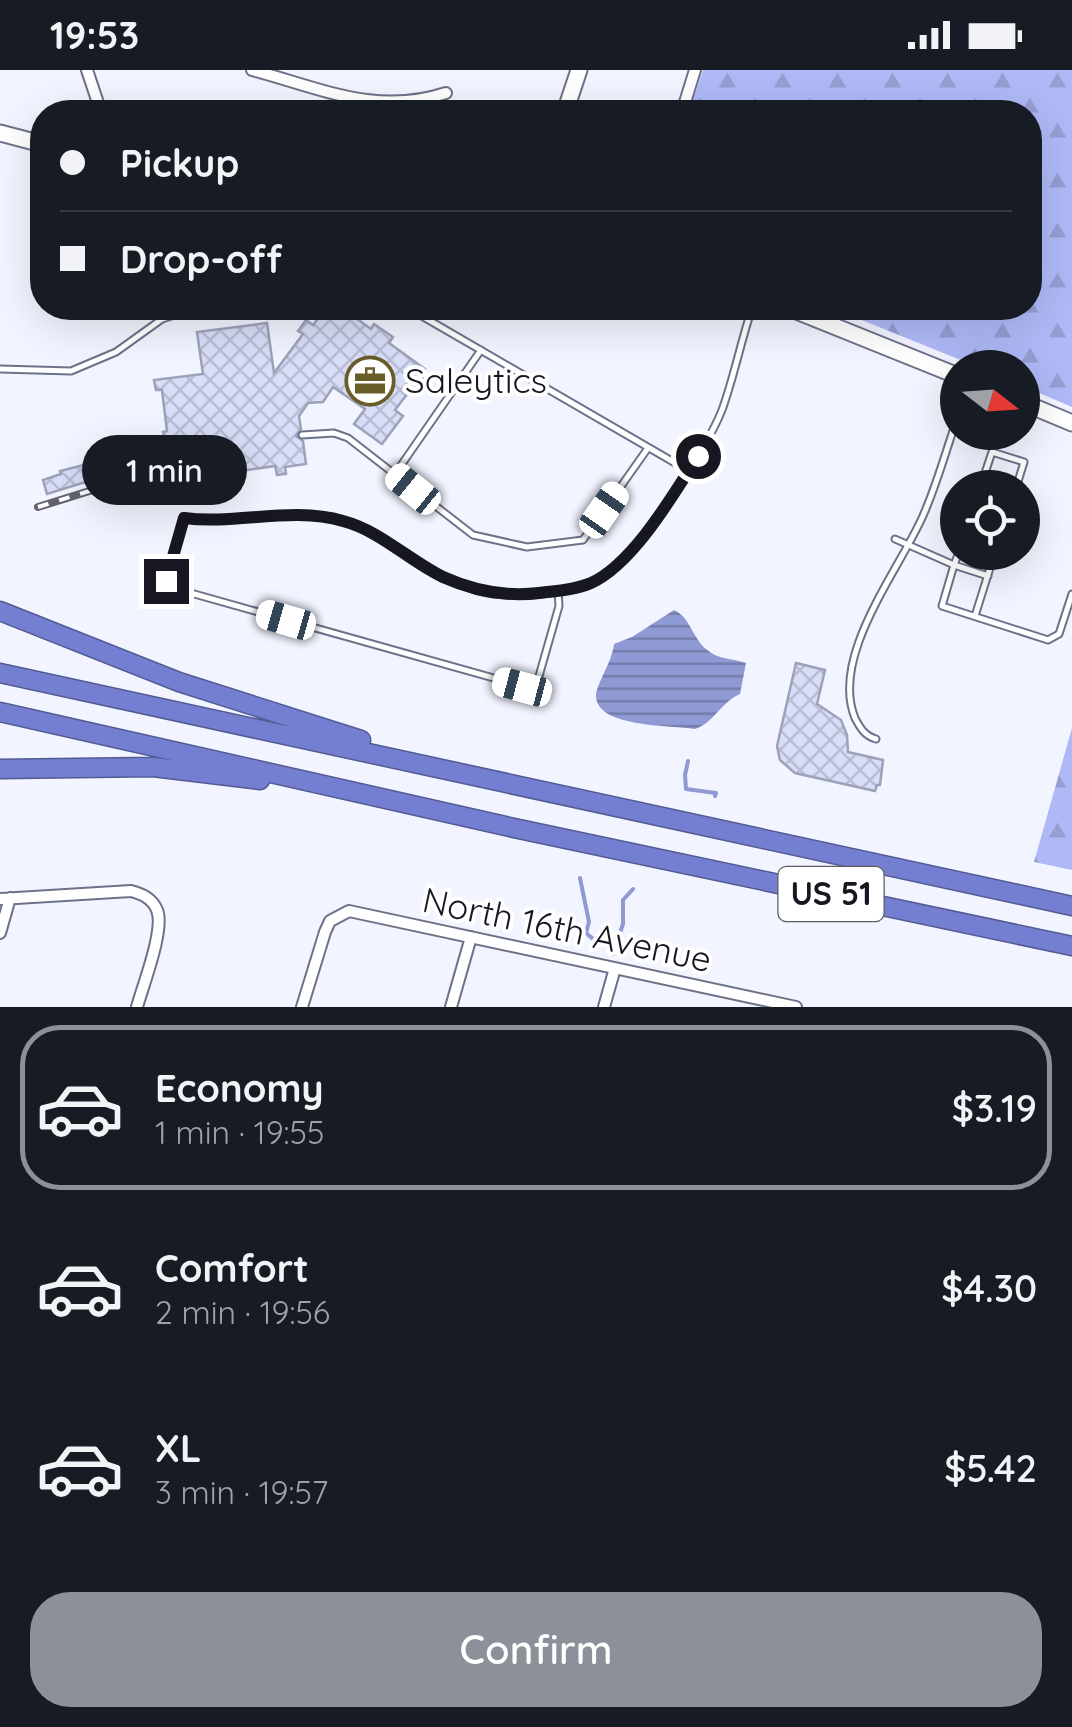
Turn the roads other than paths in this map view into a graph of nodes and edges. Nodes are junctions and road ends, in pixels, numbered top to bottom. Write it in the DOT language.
graph roads {
  1 [pos="87,70"];
  2 [pos="252,70"];
  3 [pos="579,70"];
  4 [pos="694,70"];
  5 [pos="446,94"];
  6 [pos="97,100"];
  7 [pos="363,100"];
  8 [pos="417,100"];
  9 [pos="570,100"];
  10 [pos="685,100"];
  11 [pos="0,133"];
  12 [pos="30,141"];
  13 [pos="161,320"];
  14 [pos="429,320"];
  15 [pos="748,320"];
  16 [pos="819,320"];
  17 [pos="481,350"];
  18 [pos="0,369"];
  19 [pos="940,369"];
  20 [pos="1040,410"];
  21 [pos="1072,423"];
  22 [pos="302,435"];
  23 [pos="648,448"];
  24 [pos="947,450"];
  25 [pos="689,470"];
  26 [pos="986,470"];
  27 [pos="1022,470"];
  28 [pos="395,474"];
  29 [pos="895,540"];
  30 [pos="908,546"];
  31 [pos="940,559"];
  32 [pos="953,570"];
  33 [pos="969,570"];
  34 [pos="990,570"];
  35 [pos="988,576"];
  36 [pos="558,590"];
  37 [pos="1072,594"];
  38 [pos="0,611"];
  39 [pos="975,616"];
  40 [pos="0,672"];
  41 [pos="0,712"];
  42 [pos="876,739"];
  43 [pos="412,761"];
  44 [pos="0,769"];
  45 [pos="394,801"];
  46 [pos="5,899"];
  47 [pos="1072,906"];
  48 [pos="0,932"];
  49 [pos="471,937"];
  50 [pos="1072,946"];
  51 [pos="615,968"];
  52 [pos="756,1003"];
  53 [pos="137,1007"];
  54 [pos="302,1007"];
  55 [pos="451,1007"];
  56 [pos="604,1007"];
  57 [pos="796,1007"];
  1 -- 6 [label="street"];
  2 -- 7 [label="street"];
  3 -- 9 [label="street"];
  4 -- 10 [label="street"];
  5 -- 8 [label="street"];
  11 -- 12 [label="street"];
  13 -- 18 [label="lane"];
  14 -- 17 [label="lane"];
  15 -- 25 [label="lane"];
  16 -- 19 [label="street"];
  17 -- 23 [label="lane"];
  17 -- 28 [label="lane"];
  20 -- 21 [label="street"];
  22 -- 28 [label="lane"];
  23 -- 25 [label="lane"];
  23 -- 28 [label="lane"];
  24 -- 30 [label="lane"];
  25 -- 36 [label="lane"];
  26 -- 27 [label="lane"];
  29 -- 30 [label="lane"];
  30 -- 31 [label="lane"];
  30 -- 42 [label="lane"];
  32 -- 39 [label="lane"];
  33 -- 35 [label="lane"];
  34 -- 35 [label="lane"];
  35 -- 39 [label="lane"];
  36 -- 36 [label="lane"];
  37 -- 39 [label="lane"];
  38 -- 43 [label="highway"];
  40 -- 43 [label="highway, US 51"];
  41 -- 45 [label="highway, US 51"];
  43 -- 47 [label="highway, US 51"];
  44 -- 45 [label="highway"];
  45 -- 50 [label="highway, US 51"];
  46 -- 48 [label="street"];
  46 -- 53 [label="street"];
  49 -- 51 [label="street, North 16th Avenue"];
  49 -- 54 [label="street, North 16th Avenue"];
  49 -- 55 [label="street"];
  51 -- 52 [label="street, North 16th Avenue"];
  51 -- 56 [label="street"];
  52 -- 57 [label="street, North 16th Avenue"];
}
